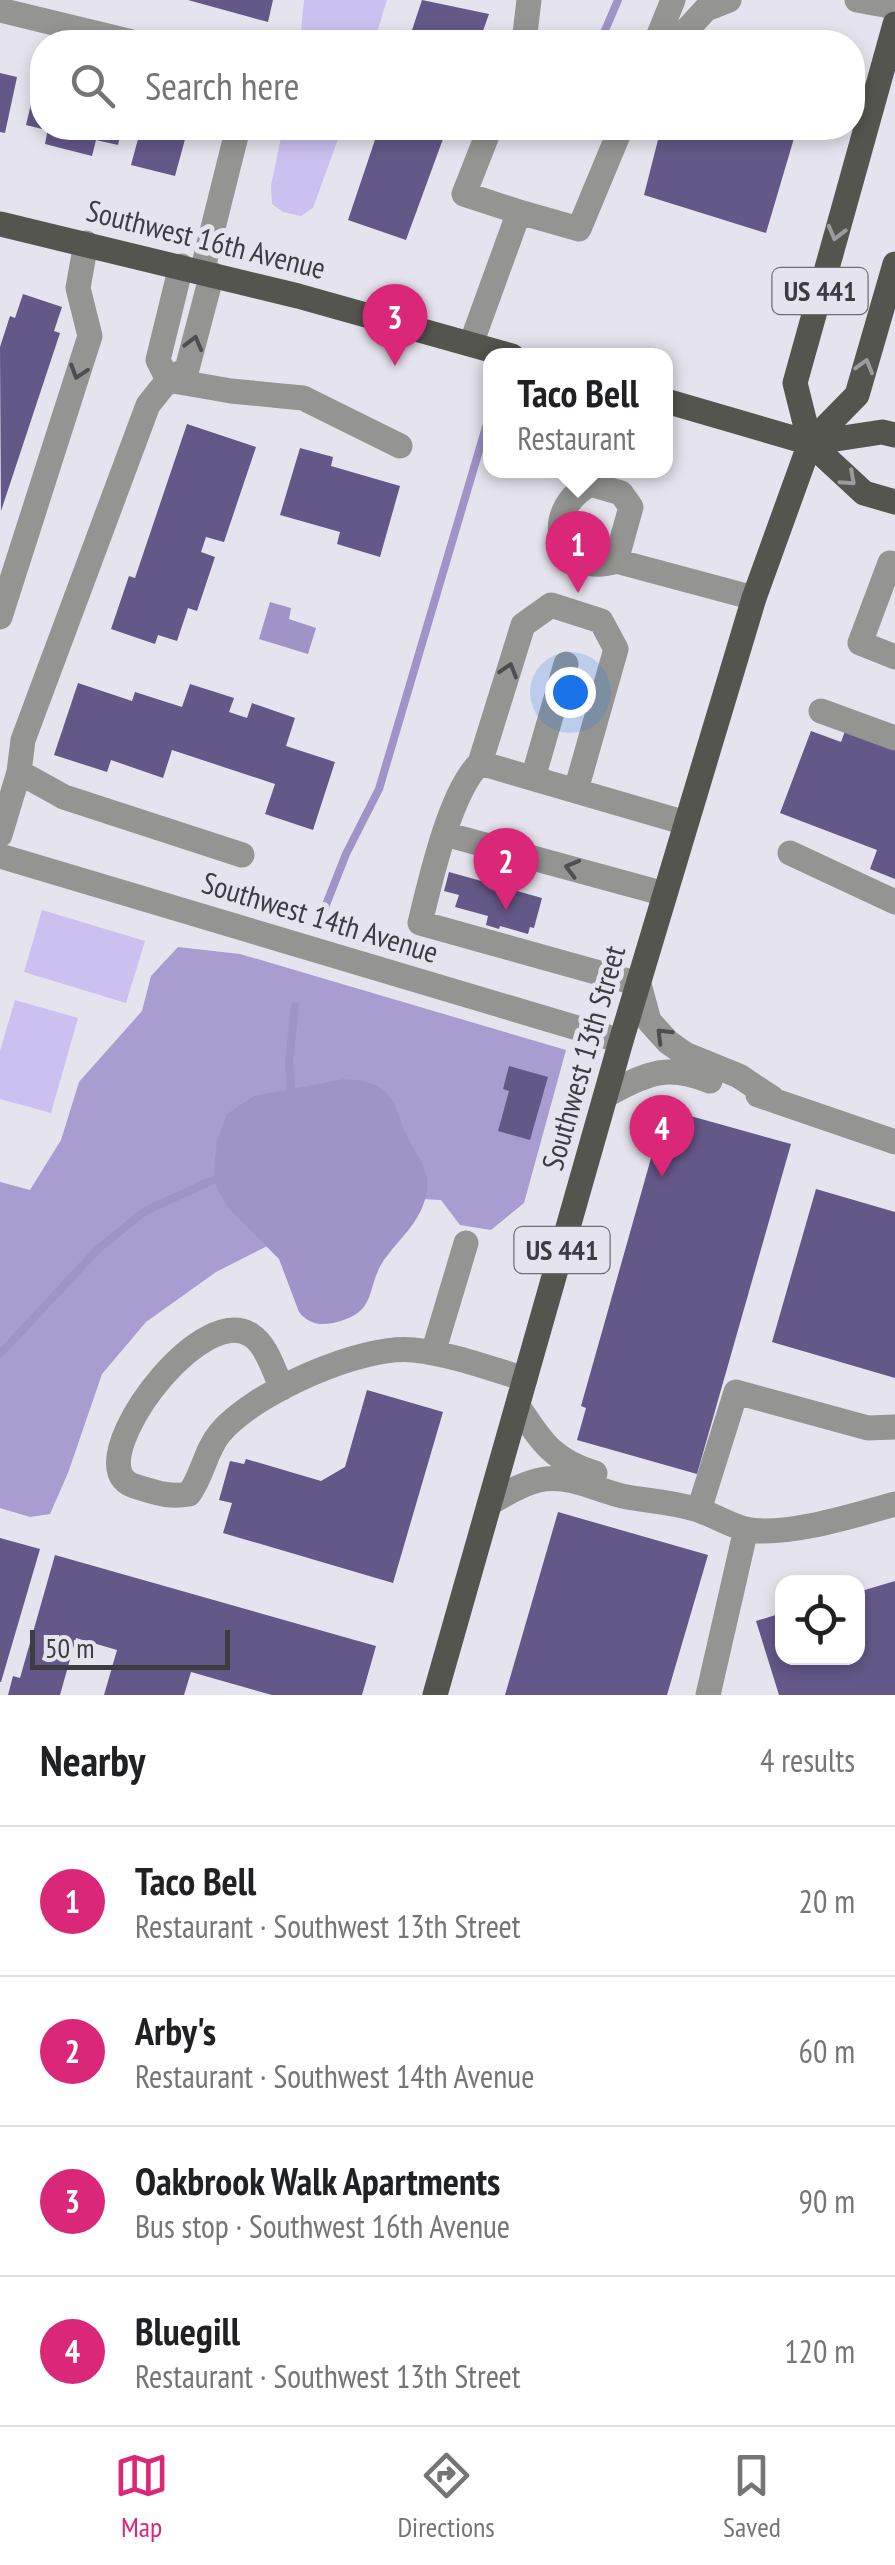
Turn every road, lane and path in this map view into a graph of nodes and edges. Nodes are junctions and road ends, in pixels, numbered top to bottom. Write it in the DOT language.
graph roads {
  1 [pos="529,0"];
  2 [pos="673,0"];
  3 [pos="728,0"];
  4 [pos="857,0"];
  5 [pos="895,7"];
  6 [pos="0,10"];
  7 [pos="68,13"];
  8 [pos="895,24"];
  9 [pos="106,30"];
  10 [pos="525,30"];
  11 [pos="661,30"];
  12 [pos="686,30"];
  13 [pos="865,132"];
  14 [pos="235,140"];
  15 [pos="485,140"];
  16 [pos="616,140"];
  17 [pos="863,140"];
  18 [pos="520,212"];
  19 [pos="0,224"];
  20 [pos="86,244"];
  21 [pos="895,264"];
  22 [pos="198,271"];
  23 [pos="472,344"];
  24 [pos="485,348"];
  25 [pos="168,380"];
  26 [pos="673,403"];
  27 [pos="895,436"];
  28 [pos="810,443"];
  29 [pos="400,446"];
  30 [pos="895,502"];
  31 [pos="616,561"];
  32 [pos="890,563"];
  33 [pos="754,598"];
  34 [pos="0,617"];
  35 [pos="895,657"];
  36 [pos="566,664"];
  37 [pos="820,711"];
  38 [pos="895,738"];
  39 [pos="480,763"];
  40 [pos="20,772"];
  41 [pos="533,778"];
  42 [pos="576,790"];
  43 [pos="686,822"];
  44 [pos="0,834"];
  45 [pos="445,834"];
  46 [pos="790,853"];
  47 [pos="242,855"];
  48 [pos="4,863"];
  49 [pos="666,894"];
  50 [pos="895,902"];
  51 [pos="639,984"];
  52 [pos="621,1041"];
  53 [pos="606,1095"];
  54 [pos="772,1098"];
  55 [pos="895,1142"];
  56 [pos="466,1243"];
  57 [pos="433,1353"];
  58 [pos="525,1379"];
  59 [pos="282,1388"];
  60 [pos="518,1406"];
  61 [pos="895,1427"];
  62 [pos="664,1501"];
  63 [pos="490,1504"];
  64 [pos="895,1504"];
  65 [pos="700,1510"];
  66 [pos="746,1529"];
  67 [pos="434,1695"];
  68 [pos="708,1695"];
  1 -- 10 [label="street"];
  2 -- 11 [label="street"];
  3 -- 12 [label="street"];
  4 -- 5 [label="street"];
  6 -- 7 [label="street"];
  7 -- 9 [label="street"];
  8 -- 13 [label="main road, US 441, one-way"];
  14 -- 22 [label="street"];
  15 -- 18 [label="street"];
  16 -- 18 [label="street"];
  17 -- 28 [label="main road, US 441, one-way"];
  18 -- 23 [label="street"];
  19 -- 20 [label="main road, Southwest 16th Avenue"];
  20 -- 22 [label="main road, Southwest 16th Avenue"];
  20 -- 34 [label="street, one-way"];
  28 -- 21 [label="main road, Southwest 13th Street / US 441, one-way"];
  22 -- 23 [label="main road, Southwest 16th Avenue"];
  22 -- 25 [label="street"];
  23 -- 24 [label="main road, Southwest 16th Avenue"];
  25 -- 29 [label="street"];
  25 -- 40 [label="street"];
  26 -- 28 [label="main road"];
  27 -- 28 [label="main road"];
  28 -- 30 [label="main road, one-way"];
  28 -- 33 [label="main road, Southwest 13th Street / US 441"];
  31 -- 33 [label="street"];
  32 -- 35 [label="street"];
  33 -- 43 [label="main road, Southwest 13th Street / US 441"];
  36 -- 41 [label="street"];
  37 -- 38 [label="street"];
  39 -- 41 [label="street"];
  39 -- 42 [label="street, one-way"];
  39 -- 45 [label="street"];
  40 -- 44 [label="street"];
  40 -- 47 [label="street"];
  41 -- 42 [label="street"];
  42 -- 43 [label="street"];
  43 -- 49 [label="main road, Southwest 13th Street / US 441"];
  49 -- 45 [label="street, one-way"];
  45 -- 51 [label="street"];
  46 -- 50 [label="street"];
  48 -- 52 [label="street, Southwest 14th Avenue"];
  49 -- 51 [label="main road, Southwest 13th Street / US 441"];
  51 -- 52 [label="main road, Southwest 13th Street / US 441"];
  54 -- 51 [label="street, one-way"];
  52 -- 53 [label="main road, Southwest 13th Street / US 441"];
  53 -- 54 [label="street"];
  53 -- 58 [label="main road, Southwest 13th Street / US 441"];
  54 -- 55 [label="street"];
  56 -- 57 [label="street"];
  57 -- 58 [label="street"];
  57 -- 59 [label="street"];
  58 -- 60 [label="main road, Southwest 13th Street / US 441"];
  59 -- 59 [label="street"];
  60 -- 62 [label="street"];
  60 -- 63 [label="main road, Southwest 13th Street / US 441"];
  61 -- 65 [label="street"];
  62 -- 63 [label="street"];
  62 -- 65 [label="street"];
  63 -- 67 [label="main road, Southwest 13th Street / US 441"];
  64 -- 66 [label="street"];
  65 -- 66 [label="street"];
  66 -- 68 [label="street"];
}
